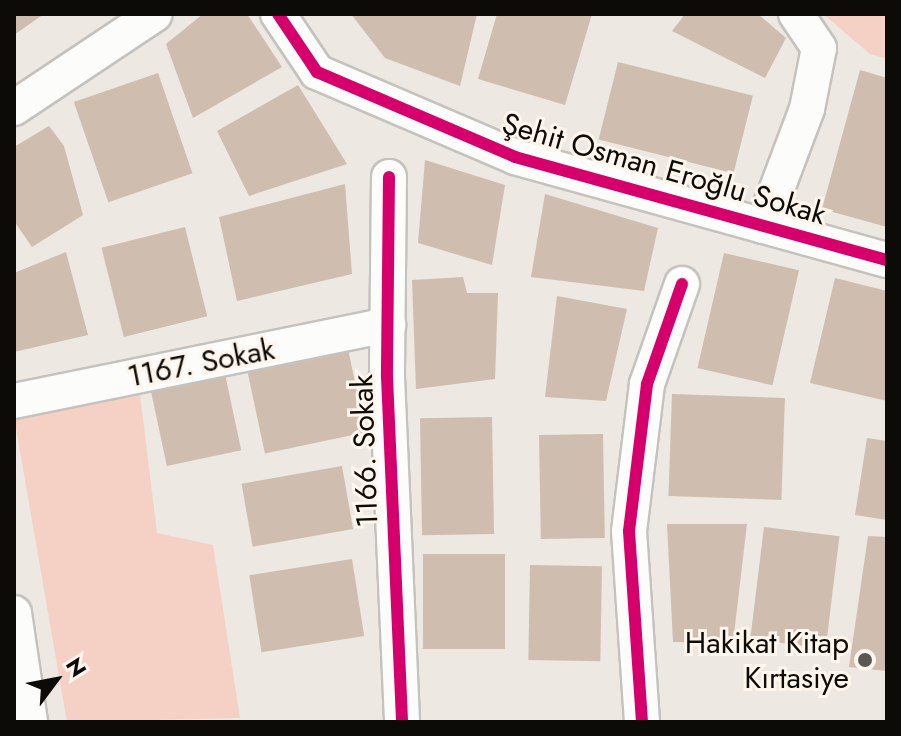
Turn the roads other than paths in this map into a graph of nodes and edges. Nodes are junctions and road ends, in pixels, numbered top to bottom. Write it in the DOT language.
graph roads {
  1 [pos="155,14"];
  2 [pos="278,14"];
  3 [pos="796,14"];
  4 [pos="14,108"];
  5 [pos="389,177"];
  6 [pos="763,226"];
  7 [pos="887,260"];
  8 [pos="682,284"];
  9 [pos="388,325"];
  10 [pos="14,401"];
  11 [pos="14,613"];
  12 [pos="30,722"];
  13 [pos="402,722"];
  14 [pos="642,722"];
  1 -- 4 [label="street"];
  2 -- 6 [label="street, Şehit Osman Eroğlu Sokak"];
  3 -- 6 [label="street"];
  5 -- 9 [label="street, 1166. Sokak"];
  6 -- 7 [label="street, Şehit Osman Eroğlu Sokak"];
  8 -- 14 [label="street"];
  9 -- 10 [label="street, 1167. Sokak"];
  9 -- 13 [label="street, 1166. Sokak"];
  11 -- 12 [label="street"];
}
